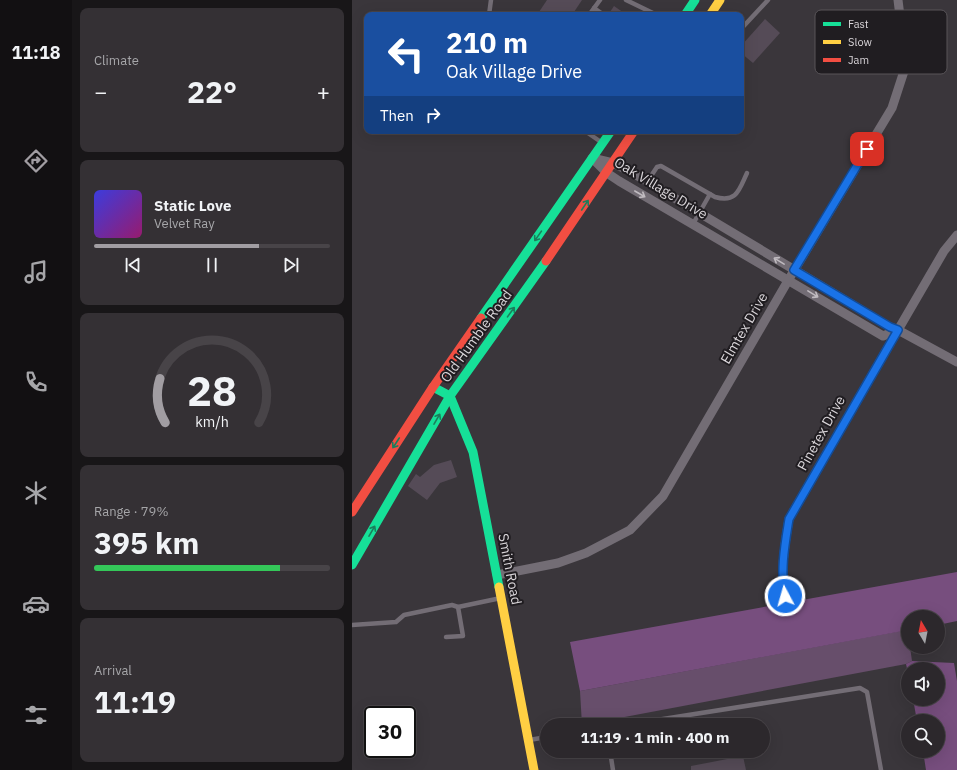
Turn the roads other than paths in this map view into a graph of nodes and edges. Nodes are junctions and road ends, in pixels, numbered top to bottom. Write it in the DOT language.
graph roads {
  1 [pos="491,0"];
  2 [pos="600,0"];
  3 [pos="626,0"];
  4 [pos="695,0"];
  5 [pos="720,0"];
  6 [pos="768,0"];
  7 [pos="898,0"];
  8 [pos="594,8"];
  9 [pos="899,10"];
  10 [pos="489,12"];
  11 [pos="591,12"];
  12 [pos="600,12"];
  13 [pos="651,12"];
  14 [pos="687,12"];
  15 [pos="712,12"];
  16 [pos="744,26"];
  17 [pos="903,74"];
  18 [pos="590,134"];
  19 [pos="609,134"];
  20 [pos="632,134"];
  21 [pos="603,143"];
  22 [pos="592,158"];
  23 [pos="613,163"];
  24 [pos="607,173"];
  25 [pos="747,173"];
  26 [pos="647,182"];
  27 [pos="710,194"];
  28 [pos="700,213"];
  29 [pos="693,224"];
  30 [pos="957,235"];
  31 [pos="794,270"];
  32 [pos="514,272"];
  33 [pos="789,279"];
  34 [pos="531,284"];
  35 [pos="898,330"];
  36 [pos="957,362"];
  37 [pos="433,387"];
  38 [pos="450,396"];
  39 [pos="352,512"];
  40 [pos="352,565"];
  41 [pos="497,575"];
  42 [pos="785,596"];
  43 [pos="501,598"];
  44 [pos="458,607"];
  45 [pos="352,625"];
  46 [pos="446,637"];
  47 [pos="669,718"];
  48 [pos="540,738"];
  49 [pos="528,740"];
  50 [pos="611,758"];
  51 [pos="534,770"];
  52 [pos="613,770"];
  53 [pos="881,770"];
  1 -- 10 [label="lane"];
  2 -- 8 [label="lane"];
  3 -- 13 [label="lane"];
  4 -- 14 [label="main road"];
  5 -- 15 [label="main road"];
  6 -- 16 [label="lane"];
  7 -- 9 [label="street, Elmtex Drive"];
  8 -- 11 [label="lane"];
  8 -- 12 [label="lane"];
  17 -- 31 [label="street, Elmtex Drive"];
  18 -- 21 [label="lane"];
  19 -- 21 [label="main road, Old Humble Road"];
  20 -- 23 [label="main road, Old Humble Road"];
  21 -- 22 [label="main road, Old Humble Road"];
  22 -- 23 [label="street, Oak Village Drive"];
  22 -- 24 [label="street, Oak Village Drive"];
  22 -- 32 [label="main road, Old Humble Road, one-way"];
  23 -- 24 [label="main road, Old Humble Road"];
  23 -- 26 [label="street, Oak Village Drive"];
  24 -- 29 [label="street, Oak Village Drive, one-way"];
  34 -- 24 [label="main road, Old Humble Road, one-way"];
  25 -- 27 [label="lane"];
  26 -- 27 [label="lane"];
  26 -- 28 [label="street, Oak Village Drive"];
  27 -- 28 [label="lane"];
  28 -- 29 [label="lane"];
  31 -- 28 [label="street, Oak Village Drive, one-way"];
  29 -- 33 [label="street, Oak Village Drive"];
  30 -- 35 [label="street, Pinetex Drive"];
  31 -- 33 [label="street, Elmtex Drive"];
  31 -- 35 [label="street, Oak Village Drive"];
  32 -- 34 [label="main road"];
  32 -- 37 [label="main road, Old Humble Road"];
  33 -- 35 [label="street, Oak Village Drive, one-way"];
  33 -- 41 [label="street, Elmtex Drive"];
  38 -- 34 [label="main road, Old Humble Road, one-way"];
  35 -- 36 [label="street, Oak Village Drive"];
  35 -- 42 [label="street, Pinetex Drive"];
  37 -- 38 [label="main road"];
  37 -- 39 [label="main road, Old Humble Road, one-way"];
  40 -- 38 [label="main road, Old Humble Road, one-way"];
  38 -- 41 [label="main road, Smith Road"];
  41 -- 43 [label="main road, Smith Road"];
  43 -- 44 [label="lane"];
  43 -- 49 [label="main road, Smith Road"];
  44 -- 45 [label="lane"];
  44 -- 46 [label="lane"];
  47 -- 53 [label="lane"];
  48 -- 49 [label="lane"];
  49 -- 51 [label="main road, Smith Road"];
  50 -- 52 [label="lane"];
}
